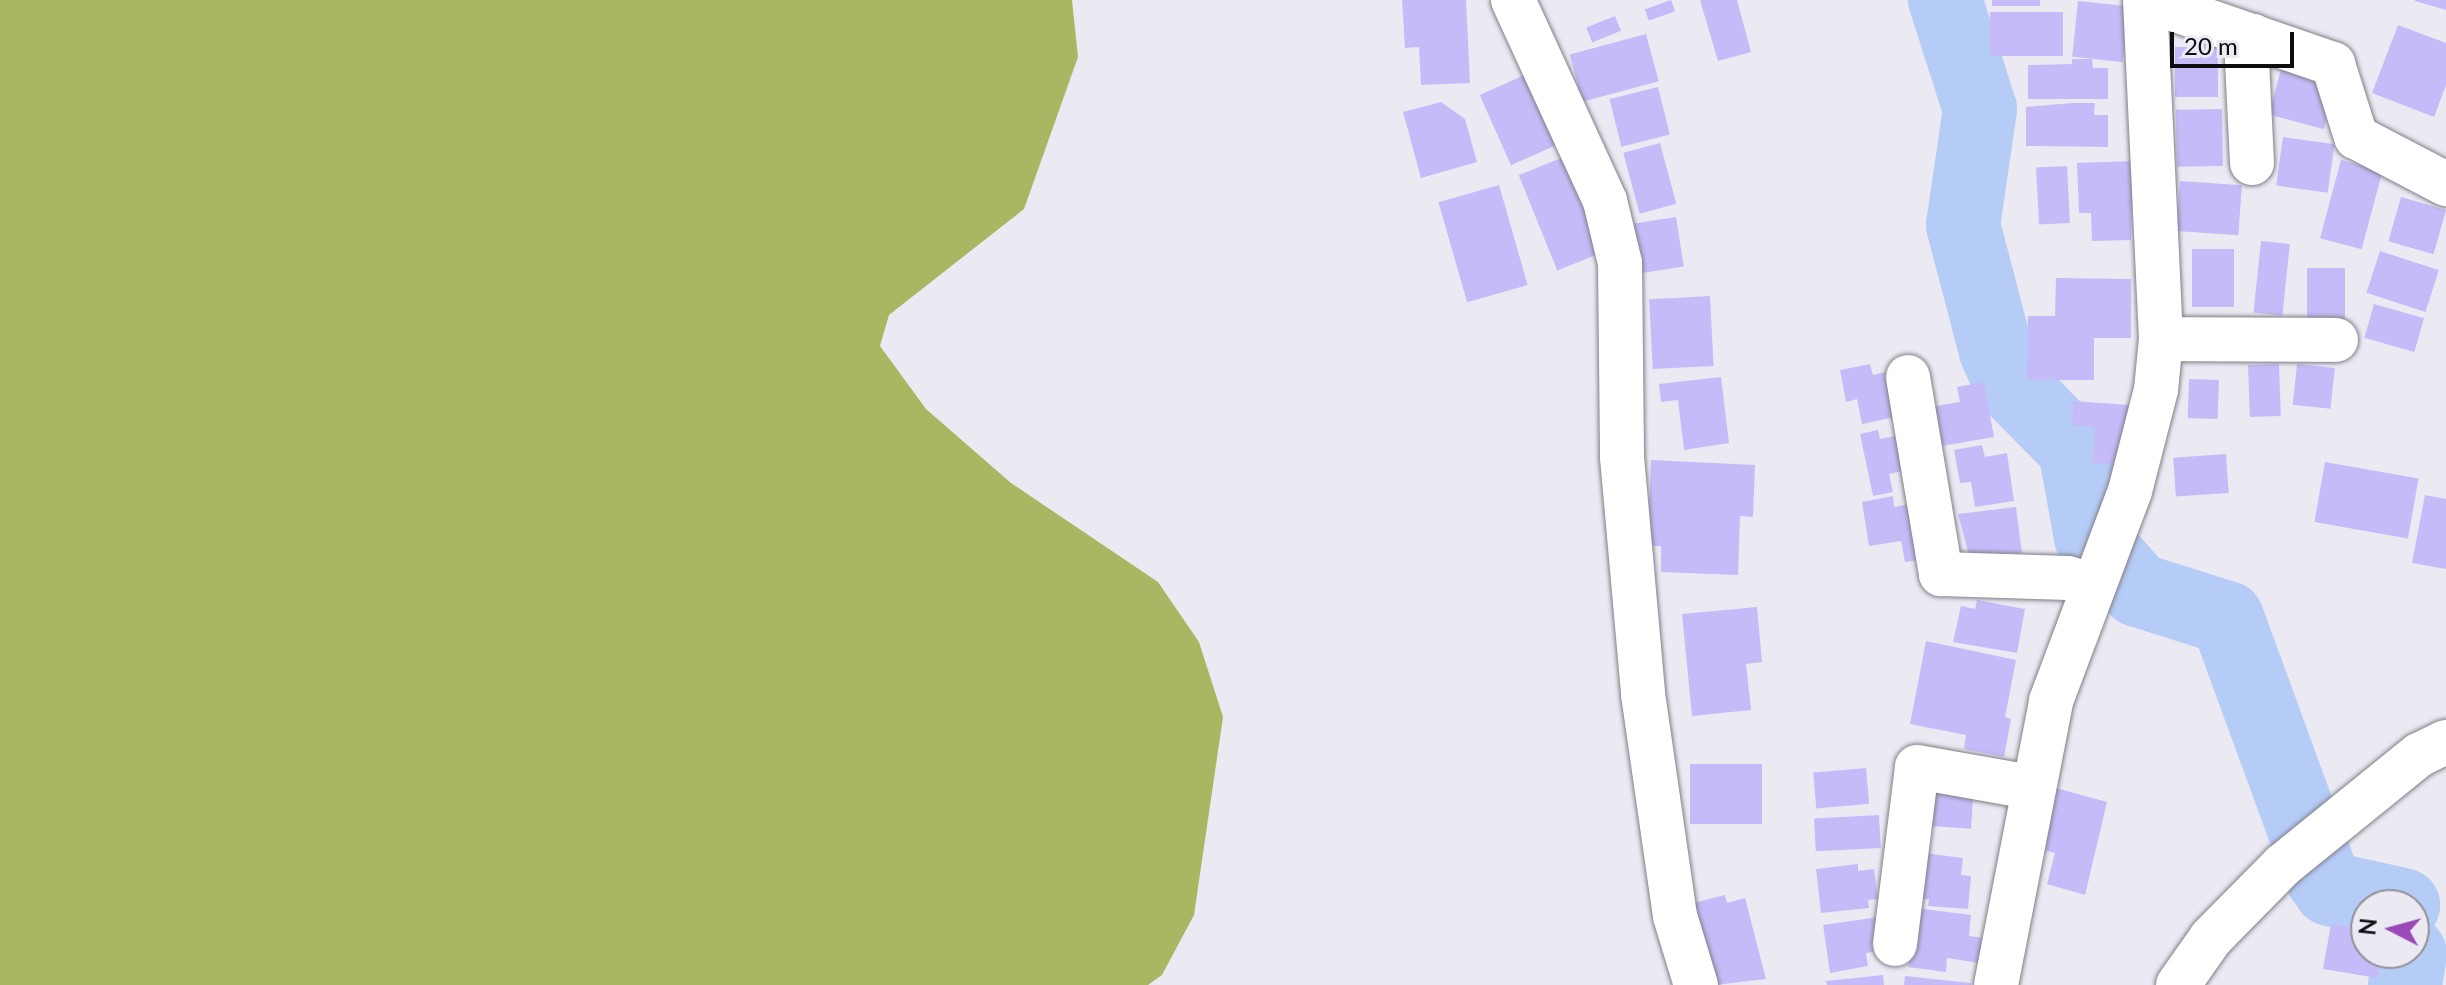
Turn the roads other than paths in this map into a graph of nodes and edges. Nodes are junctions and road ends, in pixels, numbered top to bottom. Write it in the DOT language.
graph roads {
  1 [pos="1513,0"];
  2 [pos="2146,0"];
  3 [pos="2253,36"];
  4 [pos="2252,163"];
  5 [pos="2446,184"];
  6 [pos="2161,339"];
  7 [pos="2336,340"];
  8 [pos="1908,377"];
  9 [pos="2104,560"];
  10 [pos="2446,742"];
  11 [pos="2031,787"];
  12 [pos="1895,944"];
  13 [pos="1696,985"];
  14 [pos="1996,985"];
  15 [pos="2178,985"];
  1 -- 13 [label="street"];
  2 -- 3 [label="street"];
  2 -- 6 [label="street"];
  3 -- 4 [label="street"];
  3 -- 5 [label="street"];
  6 -- 7 [label="street"];
  6 -- 9 [label="street"];
  8 -- 9 [label="street"];
  9 -- 11 [label="street"];
  10 -- 15 [label="street"];
  11 -- 12 [label="street"];
  11 -- 14 [label="street"];
}
